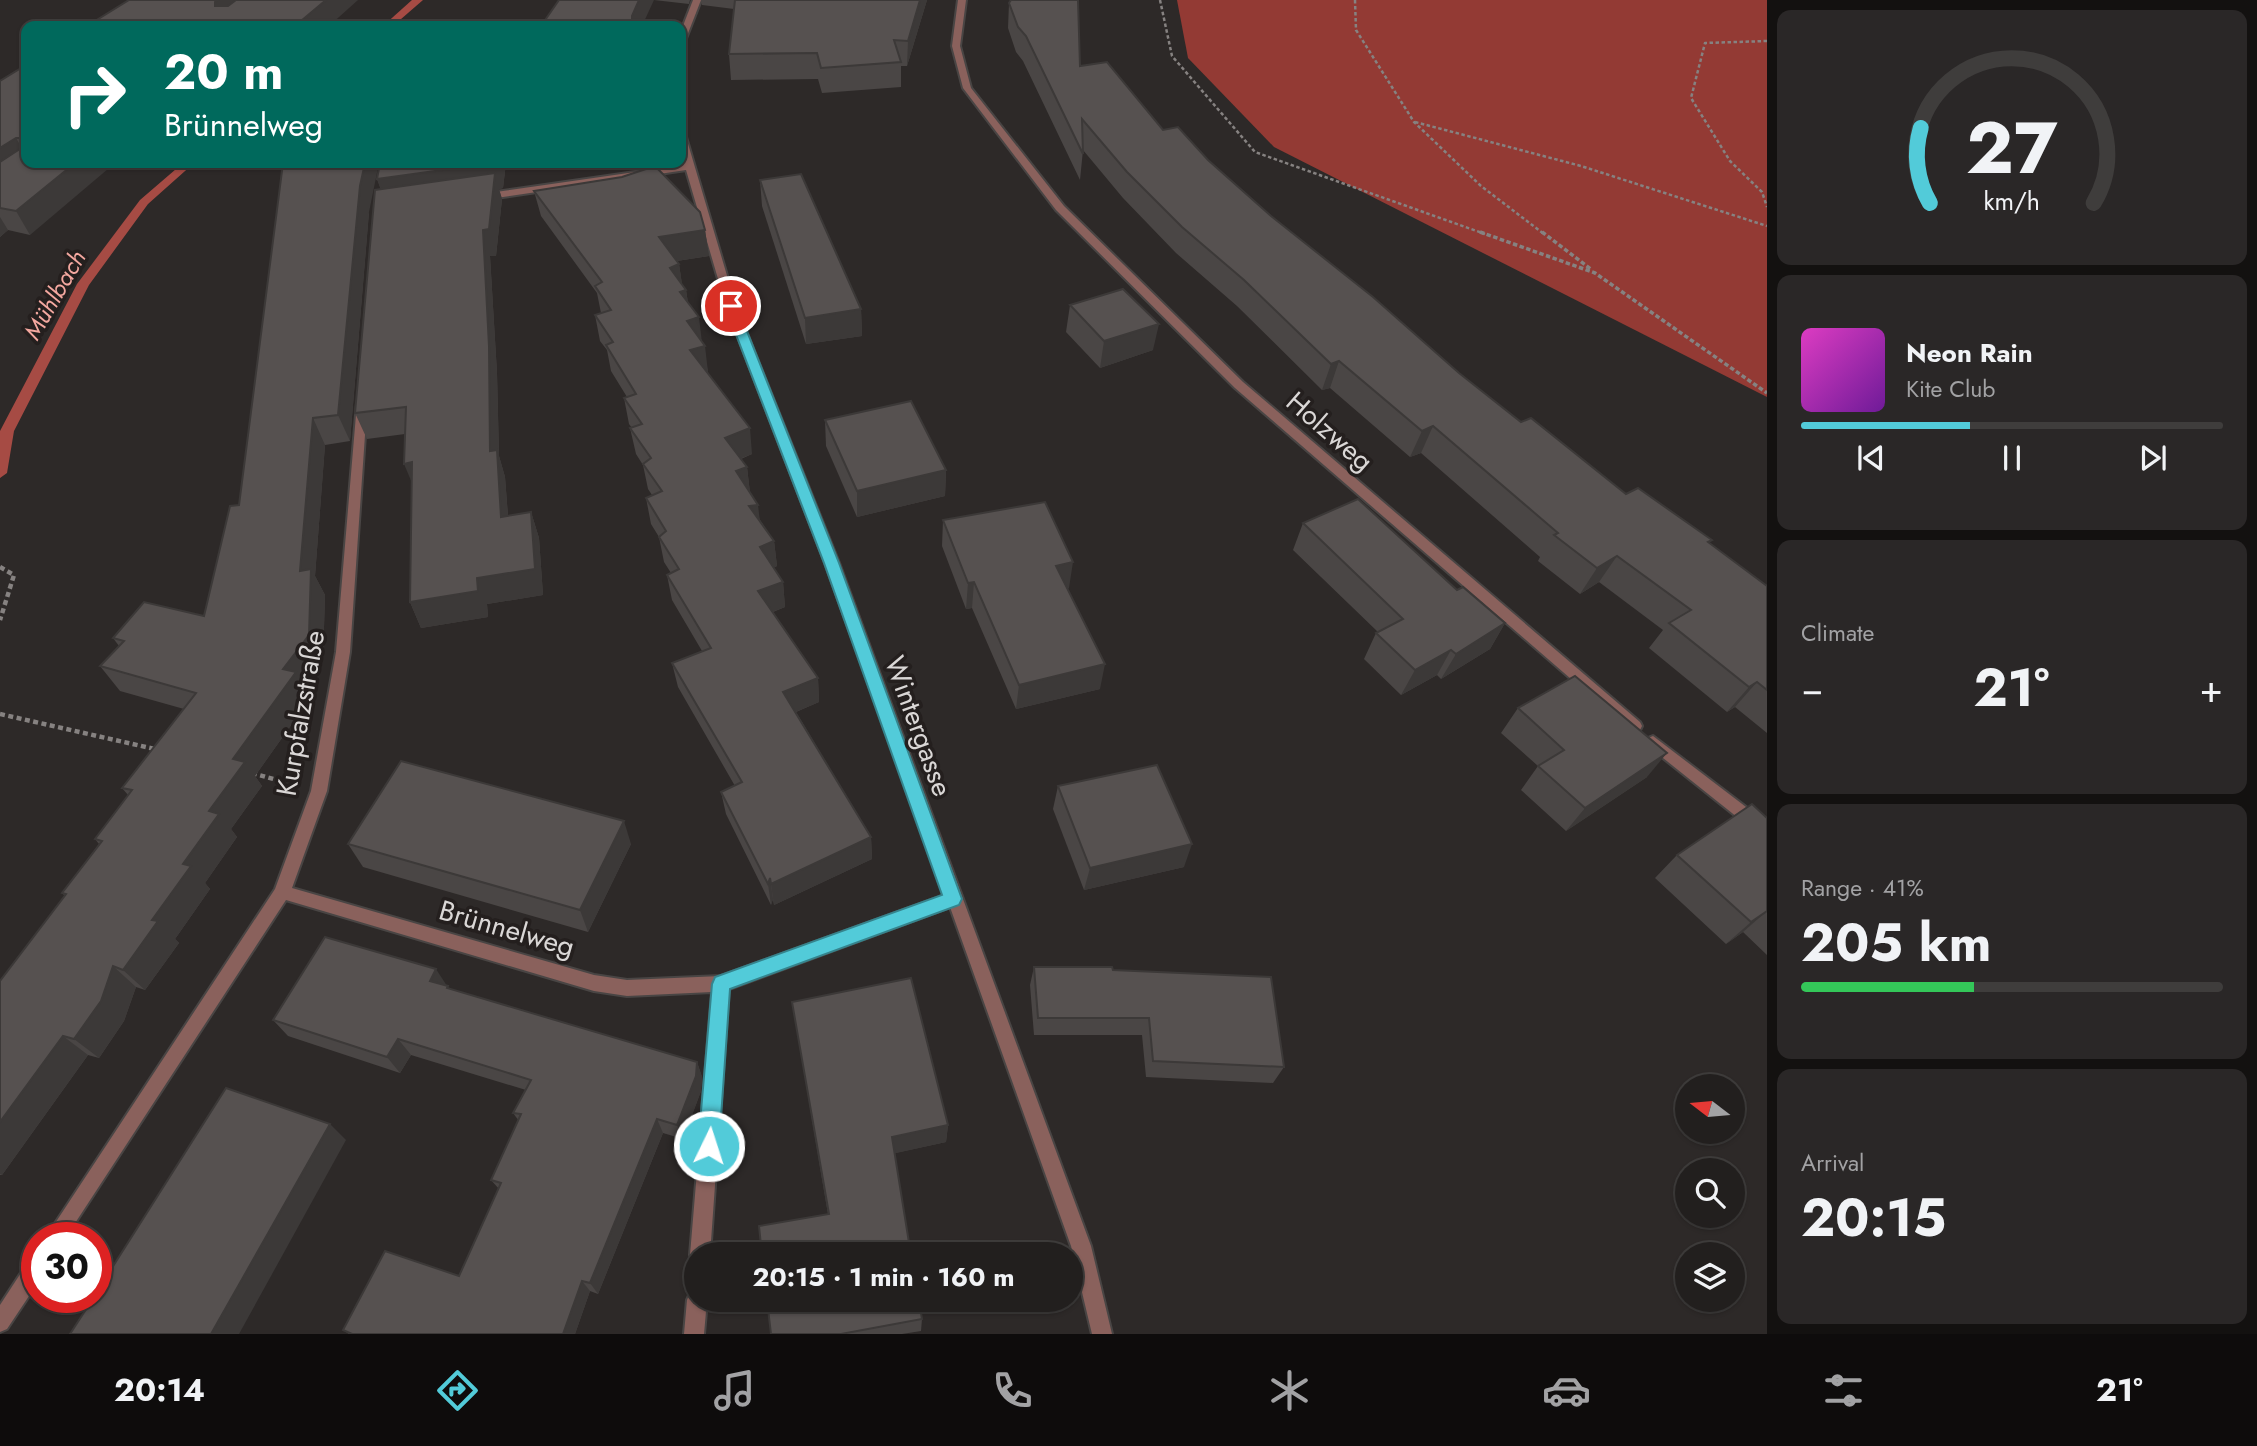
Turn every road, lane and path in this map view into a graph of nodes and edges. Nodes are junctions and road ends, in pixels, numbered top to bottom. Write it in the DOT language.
graph roads {
  1 [pos="697,0"];
  2 [pos="962,0"];
  3 [pos="1160,0"];
  4 [pos="1354,0"];
  5 [pos="686,28"];
  6 [pos="1767,41"];
  7 [pos="1414,122"];
  8 [pos="686,158"];
  9 [pos="688,167"];
  10 [pos="681,168"];
  11 [pos="471,198"];
  12 [pos="1767,207"];
  13 [pos="1767,226"];
  14 [pos="1595,273"];
  15 [pos="1767,393"];
  16 [pos="362,396"];
  17 [pos="0,567"];
  18 [pos="0,620"];
  19 [pos="0,713"];
  20 [pos="161,750"];
  21 [pos="240,770"];
  22 [pos="319,791"];
  23 [pos="1767,832"];
  24 [pos="282,892"];
  25 [pos="953,899"];
  26 [pos="721,984"];
  27 [pos="65,1222"];
  28 [pos="701,1242"];
  29 [pos="21,1290"];
  30 [pos="696,1312"];
  31 [pos="0,1322"];
  32 [pos="694,1334"];
  33 [pos="1102,1334"];
  1 -- 5 [label="street"];
  2 -- 23 [label="street, Holzweg"];
  3 -- 14 [label="path"];
  4 -- 7 [label="path"];
  6 -- 12 [label="path"];
  7 -- 13 [label="path"];
  7 -- 14 [label="path"];
  8 -- 9 [label="street, Wintergasse"];
  9 -- 25 [label="street, Wintergasse"];
  10 -- 11 [label="street"];
  14 -- 15 [label="path"];
  16 -- 22 [label="street, Kurpfalzstraße"];
  17 -- 18 [label="path"];
  19 -- 20 [label="path"];
  21 -- 22 [label="path"];
  22 -- 24 [label="street, Kurpfalzstraße"];
  24 -- 26 [label="street, Brünnelweg"];
  24 -- 27 [label="street, Kurpfalzstraße"];
  25 -- 26 [label="street, Brünnelweg"];
  25 -- 33 [label="street, Wintergasse"];
  26 -- 28 [label="street"];
  29 -- 31 [label="street"];
  30 -- 32 [label="street"];
}
